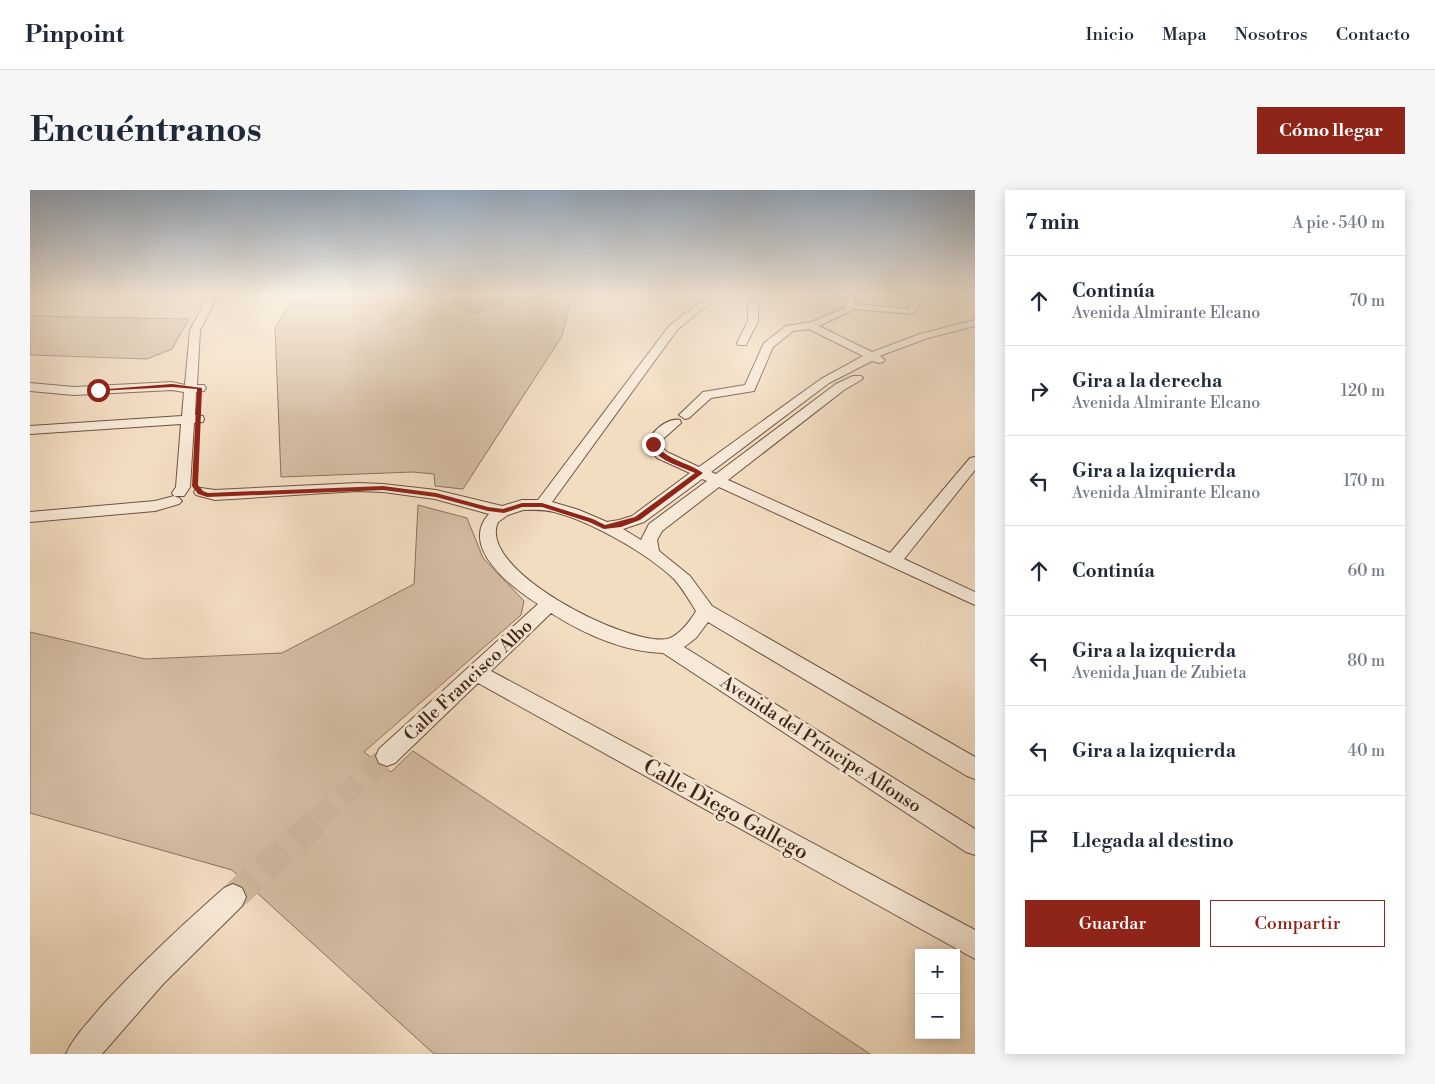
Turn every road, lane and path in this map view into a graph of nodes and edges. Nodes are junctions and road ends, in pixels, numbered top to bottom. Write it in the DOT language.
graph roads {
  1 [pos="195,335"];
  2 [pos="202,335"];
  3 [pos="668,335"];
  4 [pos="746,335"];
  5 [pos="781,335"];
  6 [pos="829,335"];
  7 [pos="927,335"];
  8 [pos="953,335"];
  9 [pos="742,343"];
  10 [pos="870,357"];
  11 [pos="885,362"];
  12 [pos="30,387"];
  13 [pos="195,388"];
  14 [pos="193,419"];
  15 [pos="30,430"];
  16 [pos="975,461"];
  17 [pos="700,473"];
  18 [pos="717,481"];
  19 [pos="197,495"];
  20 [pos="177,497"];
  21 [pos="542,505"];
  22 [pos="504,511"];
  23 [pos="30,517"];
  24 [pos="604,527"];
  25 [pos="486,530"];
  26 [pos="651,554"];
  27 [pos="893,561"];
  28 [pos="975,599"];
  29 [pos="550,603"];
  30 [pos="705,611"];
  31 [pos="667,646"];
  32 [pos="476,672"];
  33 [pos="387,756"];
  34 [pos="975,769"];
  35 [pos="975,843"];
  36 [pos="233,898"];
  37 [pos="975,945"];
  38 [pos="82,1054"];
  1 -- 13 [label="street"];
  2 -- 13 [label="street"];
  3 -- 21 [label="street"];
  4 -- 9 [label="street"];
  5 -- 17 [label="street"];
  6 -- 10 [label="street"];
  7 -- 10 [label="street"];
  8 -- 11 [label="street"];
  10 -- 11 [label="street"];
  10 -- 17 [label="street"];
  11 -- 18 [label="street"];
  12 -- 13 [label="street"];
  13 -- 14 [label="street"];
  14 -- 15 [label="street"];
  14 -- 19 [label="street"];
  14 -- 20 [label="street"];
  16 -- 27 [label="street"];
  17 -- 18 [label="street"];
  17 -- 24 [label="street"];
  18 -- 26 [label="street"];
  18 -- 27 [label="street"];
  19 -- 20 [label="street"];
  19 -- 22 [label="street"];
  19 -- 25 [label="street"];
  20 -- 23 [label="street"];
  21 -- 22 [label="street"];
  21 -- 24 [label="street"];
  22 -- 25 [label="street"];
  24 -- 26 [label="street"];
  25 -- 29 [label="street"];
  26 -- 30 [label="street"];
  27 -- 28 [label="street"];
  29 -- 31 [label="street"];
  29 -- 32 [label="street, Calle Francisco Albo"];
  30 -- 31 [label="street"];
  30 -- 34 [label="street"];
  31 -- 35 [label="street, Avenida del Príncipe Alfonso"];
  32 -- 33 [label="street, Calle Francisco Albo"];
  32 -- 37 [label="street, Calle Diego Gallego"];
  36 -- 38 [label="street"];
}
